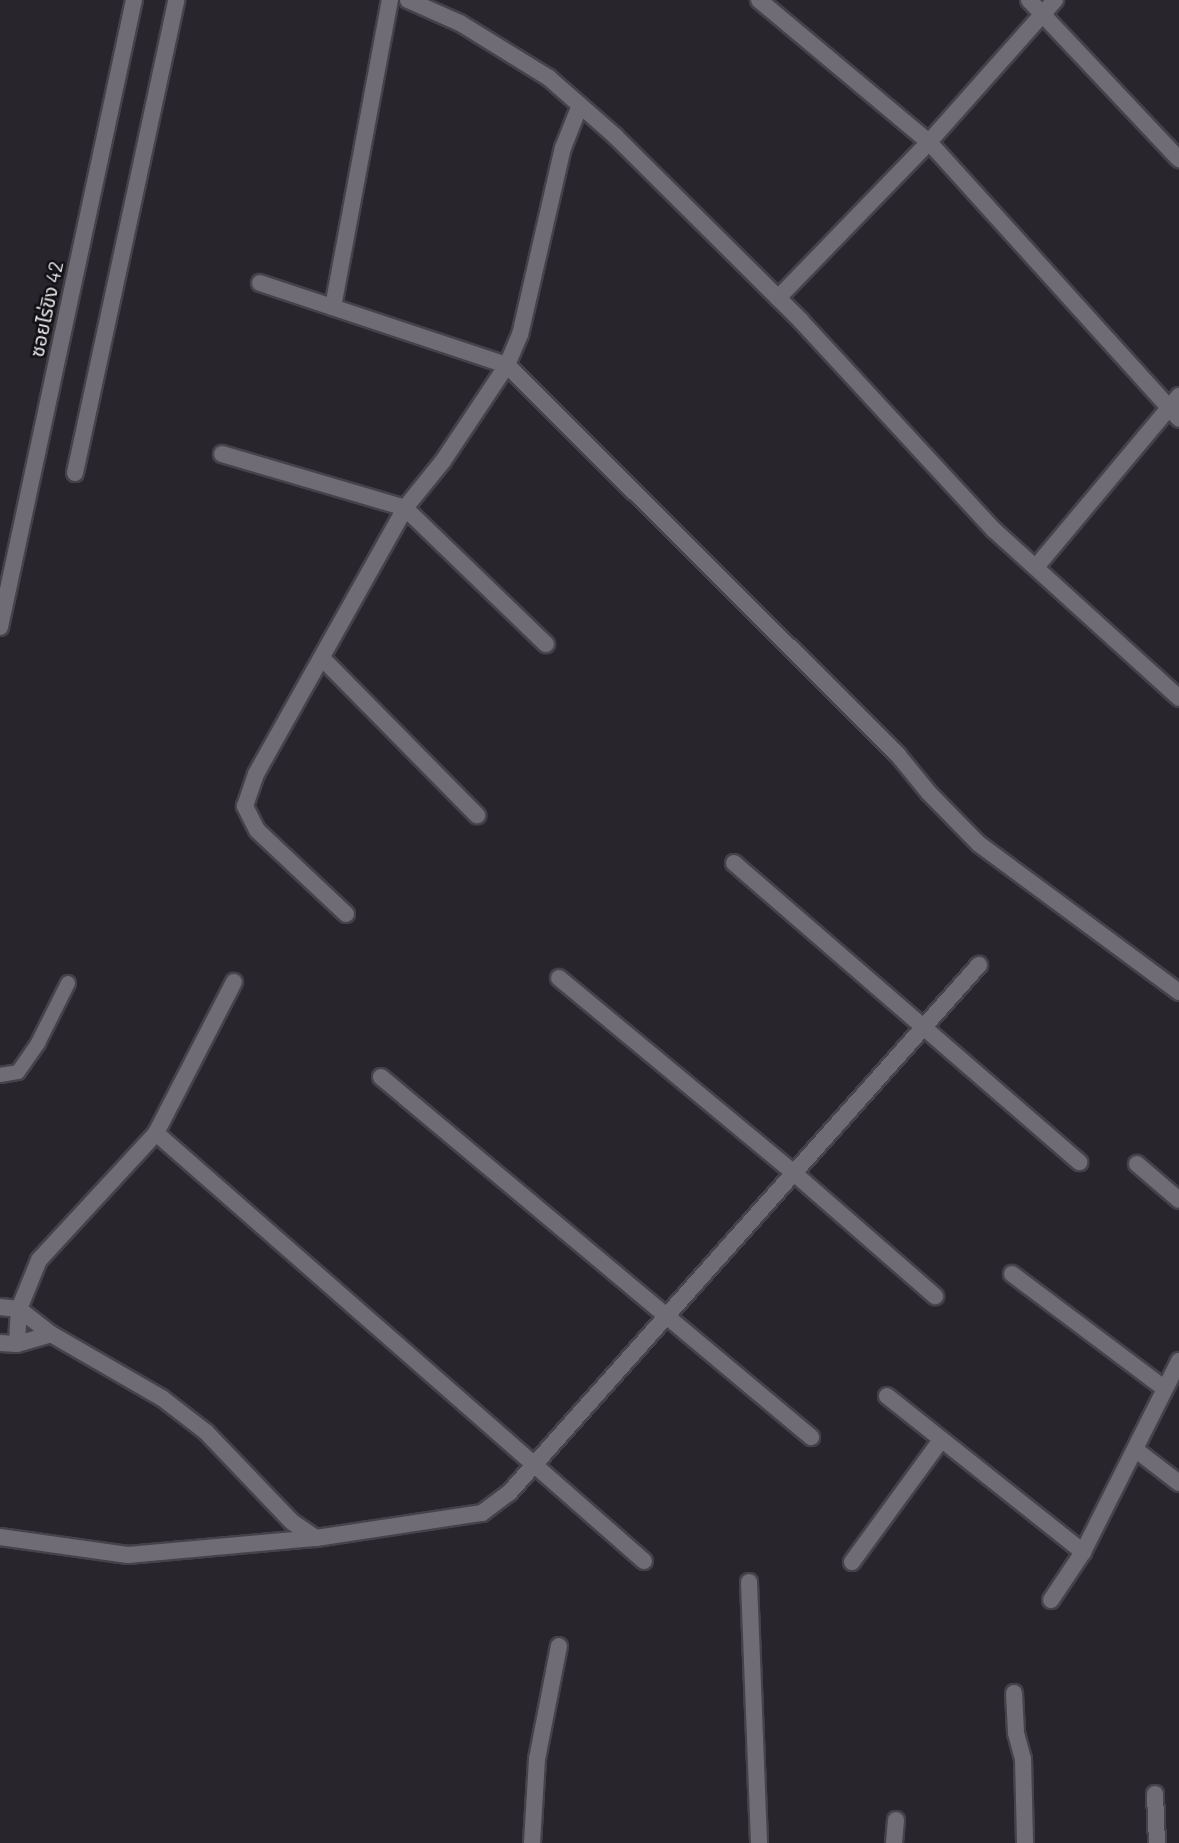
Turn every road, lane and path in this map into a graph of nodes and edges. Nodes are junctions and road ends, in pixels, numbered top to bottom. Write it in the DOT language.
graph roads {
  1 [pos="134,0"];
  2 [pos="176,0"];
  3 [pos="390,0"];
  4 [pos="408,0"];
  5 [pos="759,0"];
  6 [pos="1029,0"];
  7 [pos="1054,0"];
  8 [pos="1044,14"];
  9 [pos="580,105"];
  10 [pos="928,142"];
  11 [pos="1179,159"];
  12 [pos="260,283"];
  13 [pos="778,298"];
  14 [pos="333,307"];
  15 [pos="507,365"];
  16 [pos="1175,408"];
  17 [pos="222,454"];
  18 [pos="75,473"];
  19 [pos="405,508"];
  20 [pos="1036,567"];
  21 [pos="0,627"];
  22 [pos="546,644"];
  23 [pos="322,657"];
  24 [pos="1179,698"];
  25 [pos="477,814"];
  26 [pos="734,863"];
  27 [pos="346,914"];
  28 [pos="979,965"];
  29 [pos="559,978"];
  30 [pos="234,982"];
  31 [pos="68,983"];
  32 [pos="1179,992"];
  33 [pos="923,1026"];
  34 [pos="0,1075"];
  35 [pos="381,1077"];
  36 [pos="156,1133"];
  37 [pos="1079,1162"];
  38 [pos="1137,1164"];
  39 [pos="795,1174"];
  40 [pos="1179,1200"];
  41 [pos="1012,1274"];
  42 [pos="935,1296"];
  43 [pos="0,1307"];
  44 [pos="19,1309"];
  45 [pos="666,1317"];
  46 [pos="51,1334"];
  47 [pos="8,1343"];
  48 [pos="1179,1361"];
  49 [pos="1164,1388"];
  50 [pos="887,1396"];
  51 [pos="812,1437"];
  52 [pos="941,1440"];
  53 [pos="1136,1450"];
  54 [pos="533,1466"];
  55 [pos="1179,1483"];
  56 [pos="0,1538"];
  57 [pos="316,1538"];
  58 [pos="1083,1552"];
  59 [pos="644,1561"];
  60 [pos="852,1562"];
  61 [pos="749,1582"];
  62 [pos="1051,1600"];
  63 [pos="559,1646"];
  64 [pos="1014,1693"];
  65 [pos="1155,1794"];
  66 [pos="896,1821"];
  67 [pos="532,1843"];
  68 [pos="759,1843"];
  69 [pos="894,1843"];
  70 [pos="1025,1843"];
  71 [pos="1157,1843"];
  1 -- 21 [label="street, ซอยไร่ขิง 42"];
  2 -- 18 [label="street"];
  3 -- 14 [label="street"];
  4 -- 9 [label="street"];
  5 -- 10 [label="street"];
  6 -- 8 [label="street"];
  7 -- 8 [label="street"];
  8 -- 10 [label="street"];
  8 -- 11 [label="street"];
  9 -- 13 [label="street"];
  9 -- 15 [label="street"];
  10 -- 13 [label="street"];
  10 -- 16 [label="street"];
  12 -- 14 [label="street"];
  13 -- 20 [label="street"];
  14 -- 15 [label="street"];
  15 -- 19 [label="street"];
  15 -- 32 [label="street"];
  16 -- 20 [label="street"];
  17 -- 19 [label="street"];
  19 -- 22 [label="street"];
  19 -- 23 [label="street"];
  20 -- 24 [label="street"];
  23 -- 25 [label="street"];
  23 -- 27 [label="street"];
  26 -- 33 [label="street"];
  28 -- 33 [label="street"];
  29 -- 39 [label="street"];
  30 -- 36 [label="street"];
  31 -- 34 [label="lane"];
  33 -- 37 [label="street"];
  33 -- 39 [label="street"];
  35 -- 45 [label="street"];
  36 -- 44 [label="street"];
  36 -- 54 [label="street"];
  38 -- 40 [label="street"];
  39 -- 42 [label="street"];
  39 -- 45 [label="street"];
  41 -- 49 [label="street"];
  43 -- 44 [label="street"];
  44 -- 46 [label="street"];
  44 -- 47 [label="street"];
  45 -- 51 [label="street"];
  45 -- 54 [label="street"];
  46 -- 47 [label="street"];
  46 -- 57 [label="street"];
  48 -- 49 [label="street"];
  49 -- 53 [label="street"];
  50 -- 52 [label="street"];
  52 -- 58 [label="street"];
  52 -- 60 [label="street"];
  53 -- 55 [label="street"];
  53 -- 58 [label="street"];
  54 -- 57 [label="street"];
  54 -- 59 [label="street"];
  56 -- 57 [label="street"];
  58 -- 62 [label="street"];
  61 -- 68 [label="street"];
  63 -- 67 [label="street"];
  64 -- 70 [label="street"];
  65 -- 71 [label="street"];
  66 -- 69 [label="street"];
}
